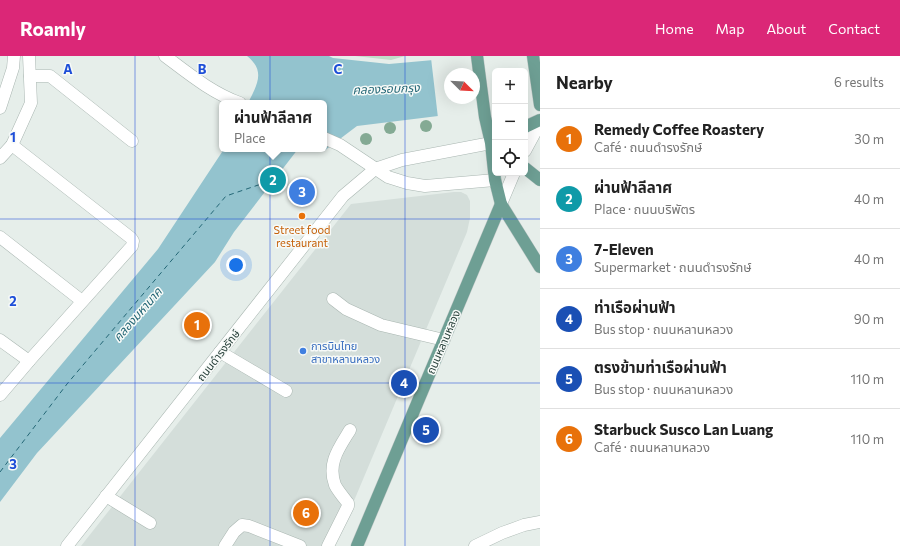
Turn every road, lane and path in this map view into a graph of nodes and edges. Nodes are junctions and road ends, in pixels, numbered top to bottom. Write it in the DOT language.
graph roads {
  1 [pos="14,56"];
  2 [pos="29,56"];
  3 [pos="165,56"];
  4 [pos="477,56"];
  5 [pos="533,56"];
  6 [pos="30,76"];
  7 [pos="232,100"];
  8 [pos="540,105"];
  9 [pos="0,108"];
  10 [pos="540,121"];
  11 [pos="528,126"];
  12 [pos="327,139"];
  13 [pos="493,140"];
  14 [pos="132,142"];
  15 [pos="492,144"];
  16 [pos="12,145"];
  17 [pos="528,145"];
  18 [pos="0,158"];
  19 [pos="375,169"];
  20 [pos="528,170"];
  21 [pos="495,176"];
  22 [pos="513,176"];
  23 [pos="495,180"];
  24 [pos="540,180"];
  25 [pos="501,204"];
  26 [pos="0,237"];
  27 [pos="540,266"];
  28 [pos="333,299"];
  29 [pos="82,301"];
  30 [pos="0,340"];
  31 [pos="444,340"];
  32 [pos="220,352"];
  33 [pos="29,361"];
  34 [pos="286,391"];
  35 [pos="0,395"];
  36 [pos="350,430"];
  37 [pos="106,496"];
  38 [pos="540,522"];
  39 [pos="150,523"];
  40 [pos="67,546"];
  41 [pos="225,546"];
  42 [pos="300,546"];
  43 [pos="328,546"];
  44 [pos="358,546"];
  45 [pos="475,546"];
  1 -- 9 [label="street"];
  2 -- 6 [label="street"];
  3 -- 7 [label="street"];
  4 -- 13 [label="main road"];
  5 -- 8 [label="main road"];
  6 -- 14 [label="street"];
  6 -- 16 [label="street"];
  10 -- 11 [label="main road"];
  10 -- 17 [label="street"];
  12 -- 19 [label="street"];
  15 -- 19 [label="street, ถนนดำรงรักษ์"];
  16 -- 18 [label="street"];
  16 -- 29 [label="street"];
  19 -- 23 [label="street"];
  19 -- 32 [label="street, ถนนดำรงรักษ์"];
  20 -- 24 [label="main road"];
  21 -- 23 [label="main road"];
  22 -- 25 [label="street, ถนนหลานหลวง"];
  23 -- 25 [label="main road"];
  25 -- 27 [label="main road"];
  25 -- 31 [label="main road, ถนนหลานหลวง"];
  26 -- 29 [label="street"];
  28 -- 31 [label="street"];
  29 -- 33 [label="street"];
  30 -- 33 [label="street"];
  31 -- 44 [label="main road, ถนนหลานหลวง"];
  32 -- 34 [label="street"];
  32 -- 37 [label="street, ถนนดำรงรักษ์"];
  33 -- 35 [label="street"];
  36 -- 43 [label="street"];
  37 -- 39 [label="street"];
  37 -- 40 [label="street, ถนนดำรงรักษ์"];
  38 -- 45 [label="street"];
  41 -- 42 [label="street"];
}
